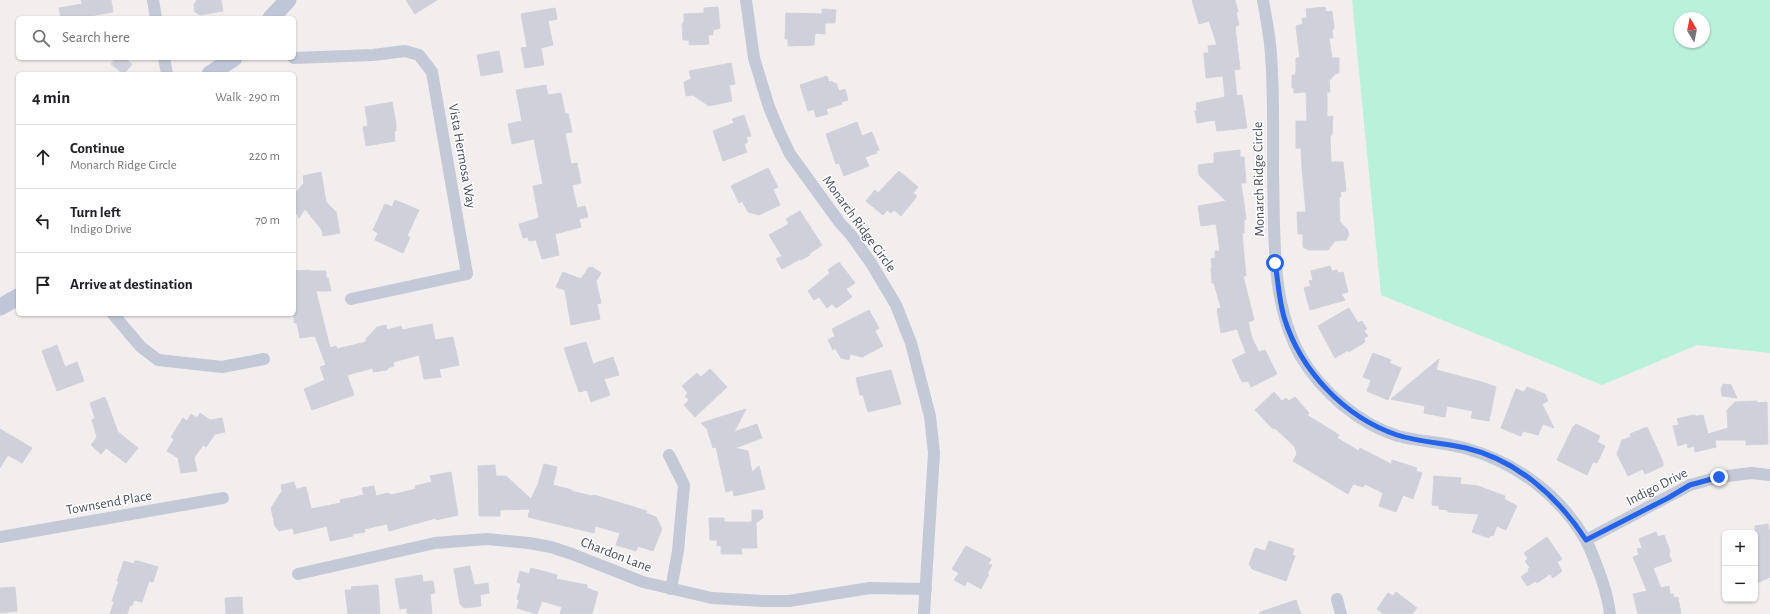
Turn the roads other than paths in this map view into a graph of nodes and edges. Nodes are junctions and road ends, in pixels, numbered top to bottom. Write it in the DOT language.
graph roads {
  1 [pos="153,0"];
  2 [pos="288,0"];
  3 [pos="746,0"];
  4 [pos="1263,0"];
  5 [pos="156,16"];
  6 [pos="273,16"];
  7 [pos="296,58"];
  8 [pos="164,60"];
  9 [pos="231,60"];
  10 [pos="167,72"];
  11 [pos="213,72"];
  12 [pos="16,298"];
  13 [pos="351,299"];
  14 [pos="0,307"];
  15 [pos="115,316"];
  16 [pos="264,359"];
  17 [pos="669,455"];
  18 [pos="1770,475"];
  19 [pos="224,498"];
  20 [pos="0,537"];
  21 [pos="1586,540"];
  22 [pos="298,574"];
  23 [pos="671,589"];
  24 [pos="926,589"];
  25 [pos="1338,599"];
  26 [pos="924,614"];
  27 [pos="1341,614"];
  28 [pos="1610,614"];
  1 -- 5 [label="street"];
  2 -- 6 [label="street"];
  3 -- 24 [label="street, Monarch Ridge Circle"];
  4 -- 21 [label="street, Monarch Ridge Circle"];
  7 -- 13 [label="street, Vista Hermosa Way"];
  8 -- 10 [label="street"];
  9 -- 11 [label="street"];
  12 -- 14 [label="street"];
  15 -- 16 [label="street"];
  17 -- 23 [label="street"];
  18 -- 21 [label="street, Indigo Drive"];
  19 -- 20 [label="street, Townsend Place"];
  21 -- 28 [label="street, Monarch Ridge Circle"];
  22 -- 23 [label="street, Chardon Lane"];
  23 -- 24 [label="street, Chardon Lane"];
  24 -- 26 [label="street, Monarch Ridge Circle"];
  25 -- 27 [label="street"];
}
